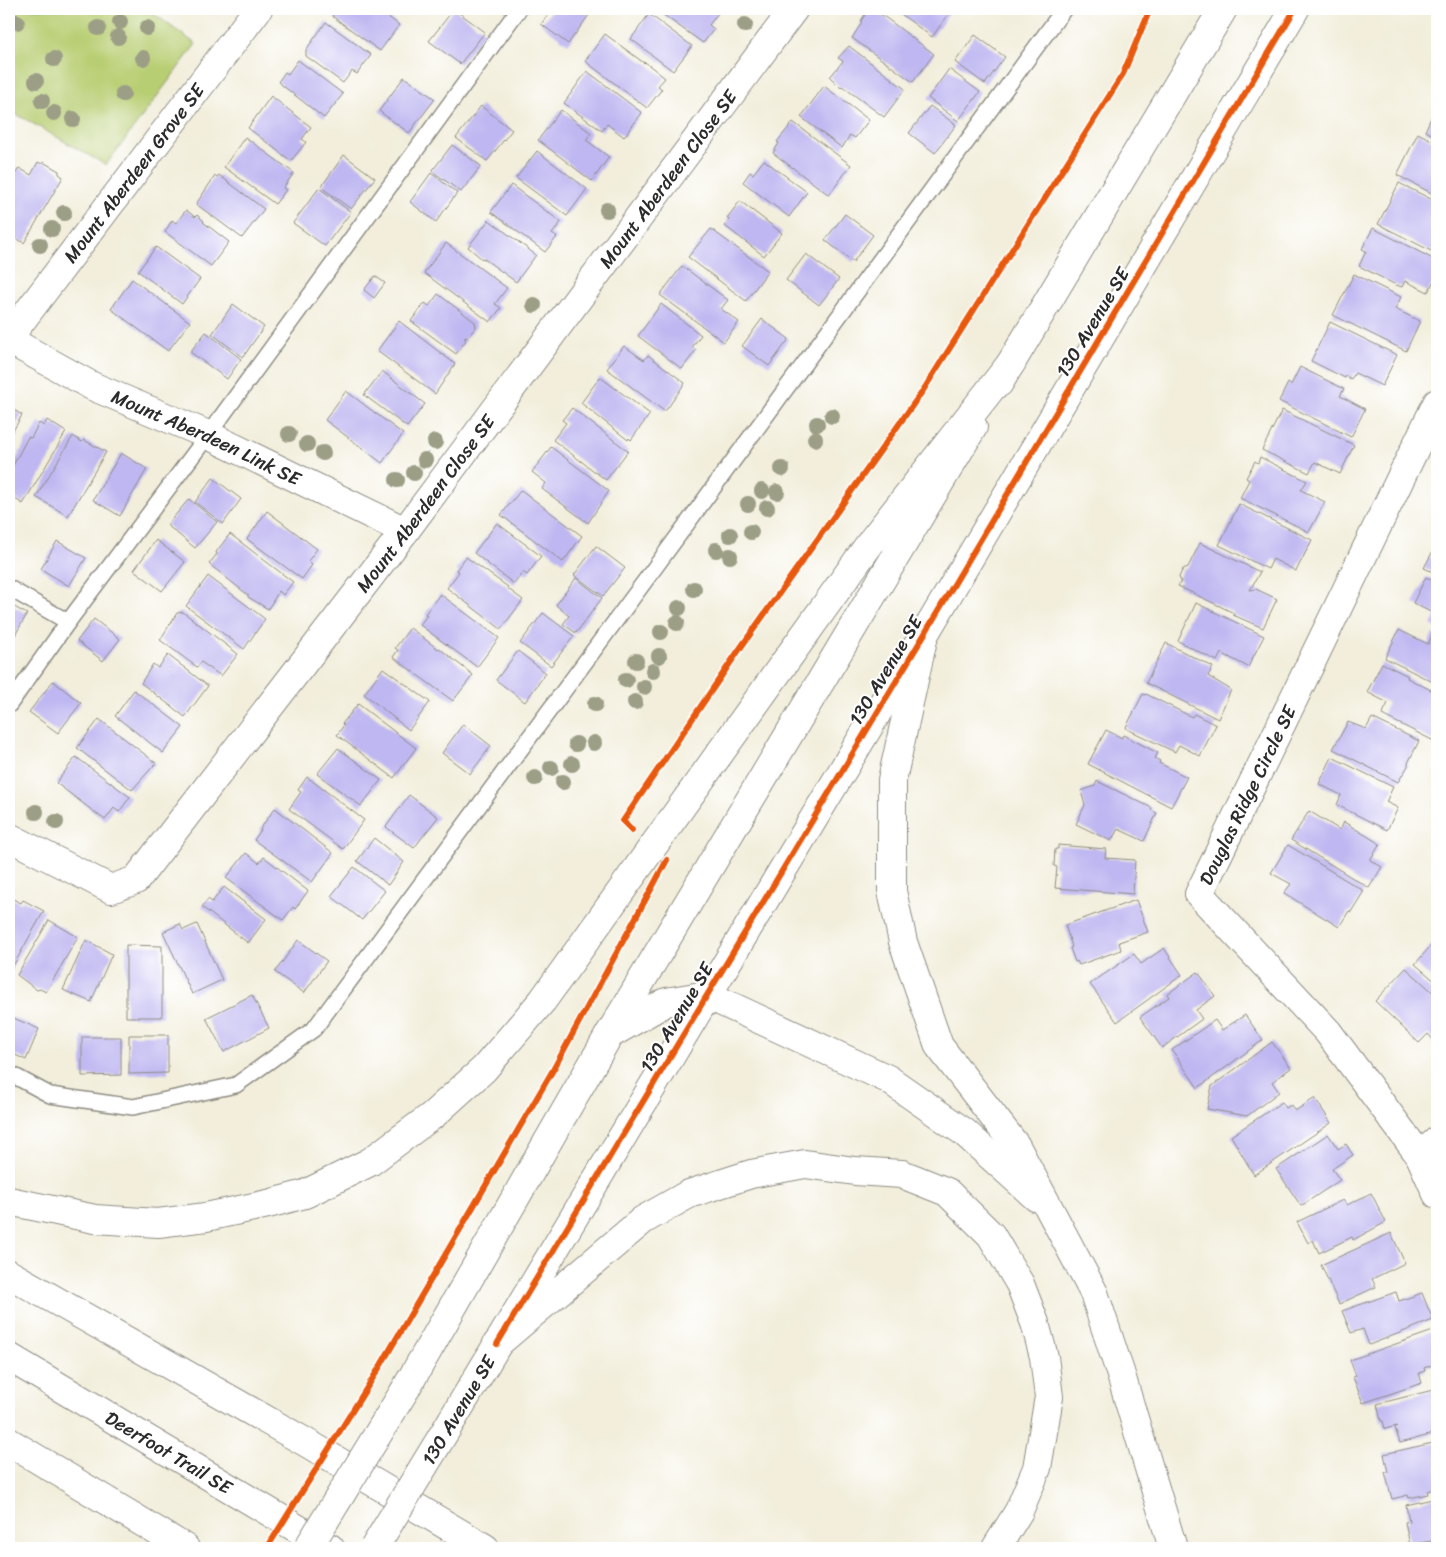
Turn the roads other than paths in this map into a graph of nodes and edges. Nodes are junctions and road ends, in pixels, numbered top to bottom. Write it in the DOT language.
graph roads {
  1 [pos="258,9"];
  2 [pos="519,9"];
  3 [pos="794,9"];
  4 [pos="1064,9"];
  5 [pos="1223,9"];
  6 [pos="1295,9"];
  7 [pos="9,339"];
  8 [pos="1012,362"];
  9 [pos="1437,403"];
  10 [pos="208,435"];
  11 [pos="405,532"];
  12 [pos="9,588"];
  13 [pos="68,622"];
  14 [pos="924,635"];
  15 [pos="9,705"];
  16 [pos="9,838"];
  17 [pos="707,995"];
  18 [pos="609,1035"];
  19 [pos="9,1073"];
  20 [pos="1429,1148"];
  21 [pos="1437,1194"];
  22 [pos="9,1202"];
  23 [pos="1052,1212"];
  24 [pos="9,1274"];
  25 [pos="497,1344"];
  26 [pos="9,1357"];
  27 [pos="9,1442"];
  28 [pos="185,1548"];
  29 [pos="308,1548"];
  30 [pos="330,1548"];
  31 [pos="374,1548"];
  32 [pos="485,1548"];
  33 [pos="996,1548"];
  34 [pos="1172,1548"];
  1 -- 7 [label="main road, Mount Aberdeen Grove SE"];
  2 -- 10 [label="lane"];
  3 -- 11 [label="main road, Mount Aberdeen Close SE"];
  4 -- 19 [label="lane"];
  5 -- 8 [label="main road"];
  6 -- 14 [label="main road, 130 Avenue SE"];
  7 -- 10 [label="main road, Mount Aberdeen Link SE"];
  8 -- 18 [label="main road"];
  8 -- 22 [label="main road"];
  9 -- 20 [label="main road, Douglas Ridge Circle SE"];
  10 -- 11 [label="main road, Mount Aberdeen Link SE"];
  10 -- 13 [label="lane"];
  11 -- 16 [label="main road, Mount Aberdeen Close SE"];
  12 -- 13 [label="lane"];
  13 -- 15 [label="lane"];
  14 -- 17 [label="main road, 130 Avenue SE"];
  14 -- 23 [label="main road"];
  17 -- 18 [label="main road"];
  17 -- 23 [label="main road"];
  17 -- 25 [label="main road, 130 Avenue SE"];
  18 -- 29 [label="main road, bridge"];
  20 -- 21 [label="main road, Douglas Ridge Circle SE"];
  23 -- 34 [label="main road"];
  24 -- 32 [label="main road"];
  25 -- 31 [label="main road, 130 Avenue SE, bridge"];
  25 -- 33 [label="main road"];
  26 -- 30 [label="main road, Deerfoot Trail SE"];
  27 -- 28 [label="main road"];
}
